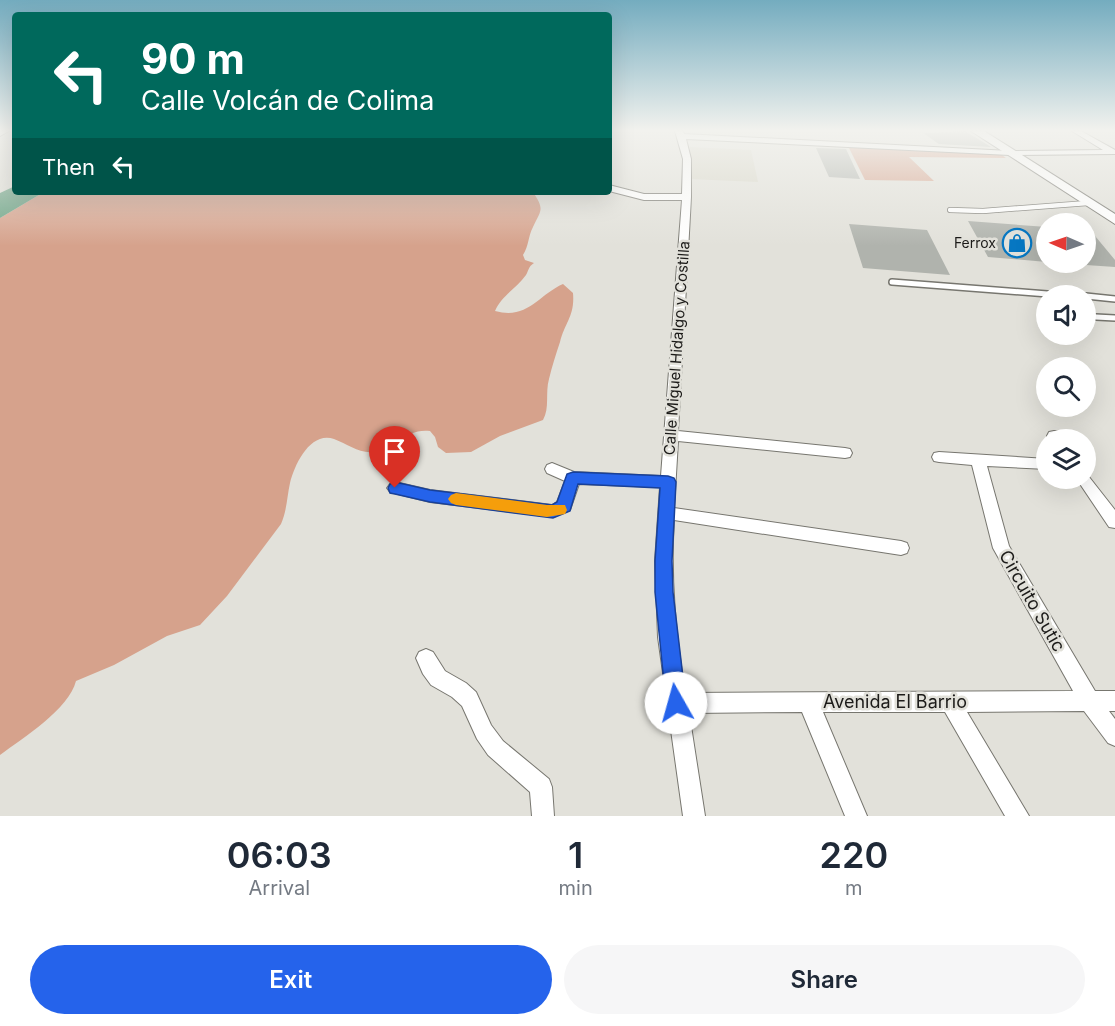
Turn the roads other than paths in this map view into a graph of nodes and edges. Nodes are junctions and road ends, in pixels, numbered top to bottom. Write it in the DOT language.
graph roads {
  1 [pos="688,169"];
  2 [pos="1040,169"];
  3 [pos="1045,169"];
  4 [pos="612,189"];
  5 [pos="687,197"];
  6 [pos="1088,203"];
  7 [pos="950,210"];
  8 [pos="1115,210"];
  9 [pos="1115,220"];
  10 [pos="892,282"];
  11 [pos="1036,293"];
  12 [pos="1096,297"];
  13 [pos="1115,299"];
  14 [pos="1096,317"];
  15 [pos="1115,318"];
  16 [pos="670,435"];
  17 [pos="845,453"];
  18 [pos="939,457"];
  19 [pos="978,460"];
  20 [pos="1036,463"];
  21 [pos="552,469"];
  22 [pos="573,478"];
  23 [pos="668,482"];
  24 [pos="395,488"];
  25 [pos="1091,489"];
  26 [pos="668,513"];
  27 [pos="1115,522"];
  28 [pos="901,548"];
  29 [pos="426,658"];
  30 [pos="1115,701"];
  31 [pos="808,702"];
  32 [pos="950,702"];
  33 [pos="1090,702"];
  34 [pos="676,703"];
  35 [pos="1115,736"];
  36 [pos="543,816"];
  37 [pos="694,816"];
  38 [pos="856,816"];
  39 [pos="1018,816"];
  1 -- 5 [label="street, Calle Miguel Hidalgo y Costilla"];
  2 -- 6 [label="main road"];
  3 -- 8 [label="main road"];
  4 -- 5 [label="street"];
  5 -- 16 [label="street, Calle Miguel Hidalgo y Costilla"];
  6 -- 7 [label="lane"];
  6 -- 9 [label="main road"];
  10 -- 11 [label="lane"];
  12 -- 13 [label="lane"];
  14 -- 15 [label="lane"];
  16 -- 17 [label="street"];
  16 -- 23 [label="street, Calle Miguel Hidalgo y Costilla"];
  18 -- 19 [label="street"];
  19 -- 20 [label="street"];
  19 -- 33 [label="street, Circuito Sutic"];
  21 -- 22 [label="street"];
  22 -- 23 [label="street"];
  22 -- 24 [label="street"];
  23 -- 26 [label="street, Calle Miguel Hidalgo y Costilla"];
  25 -- 27 [label="street"];
  26 -- 28 [label="street"];
  26 -- 34 [label="street, Calle Miguel Hidalgo y Costilla"];
  29 -- 36 [label="street"];
  30 -- 33 [label="street, Avenida El Barrio"];
  31 -- 32 [label="street, Avenida El Barrio"];
  31 -- 34 [label="street, Avenida El Barrio"];
  31 -- 38 [label="street"];
  32 -- 33 [label="street, Avenida El Barrio"];
  32 -- 39 [label="street"];
  33 -- 35 [label="street, Circuito Sutic"];
  34 -- 37 [label="street, Calle Miguel Hidalgo y Costilla"];
}
